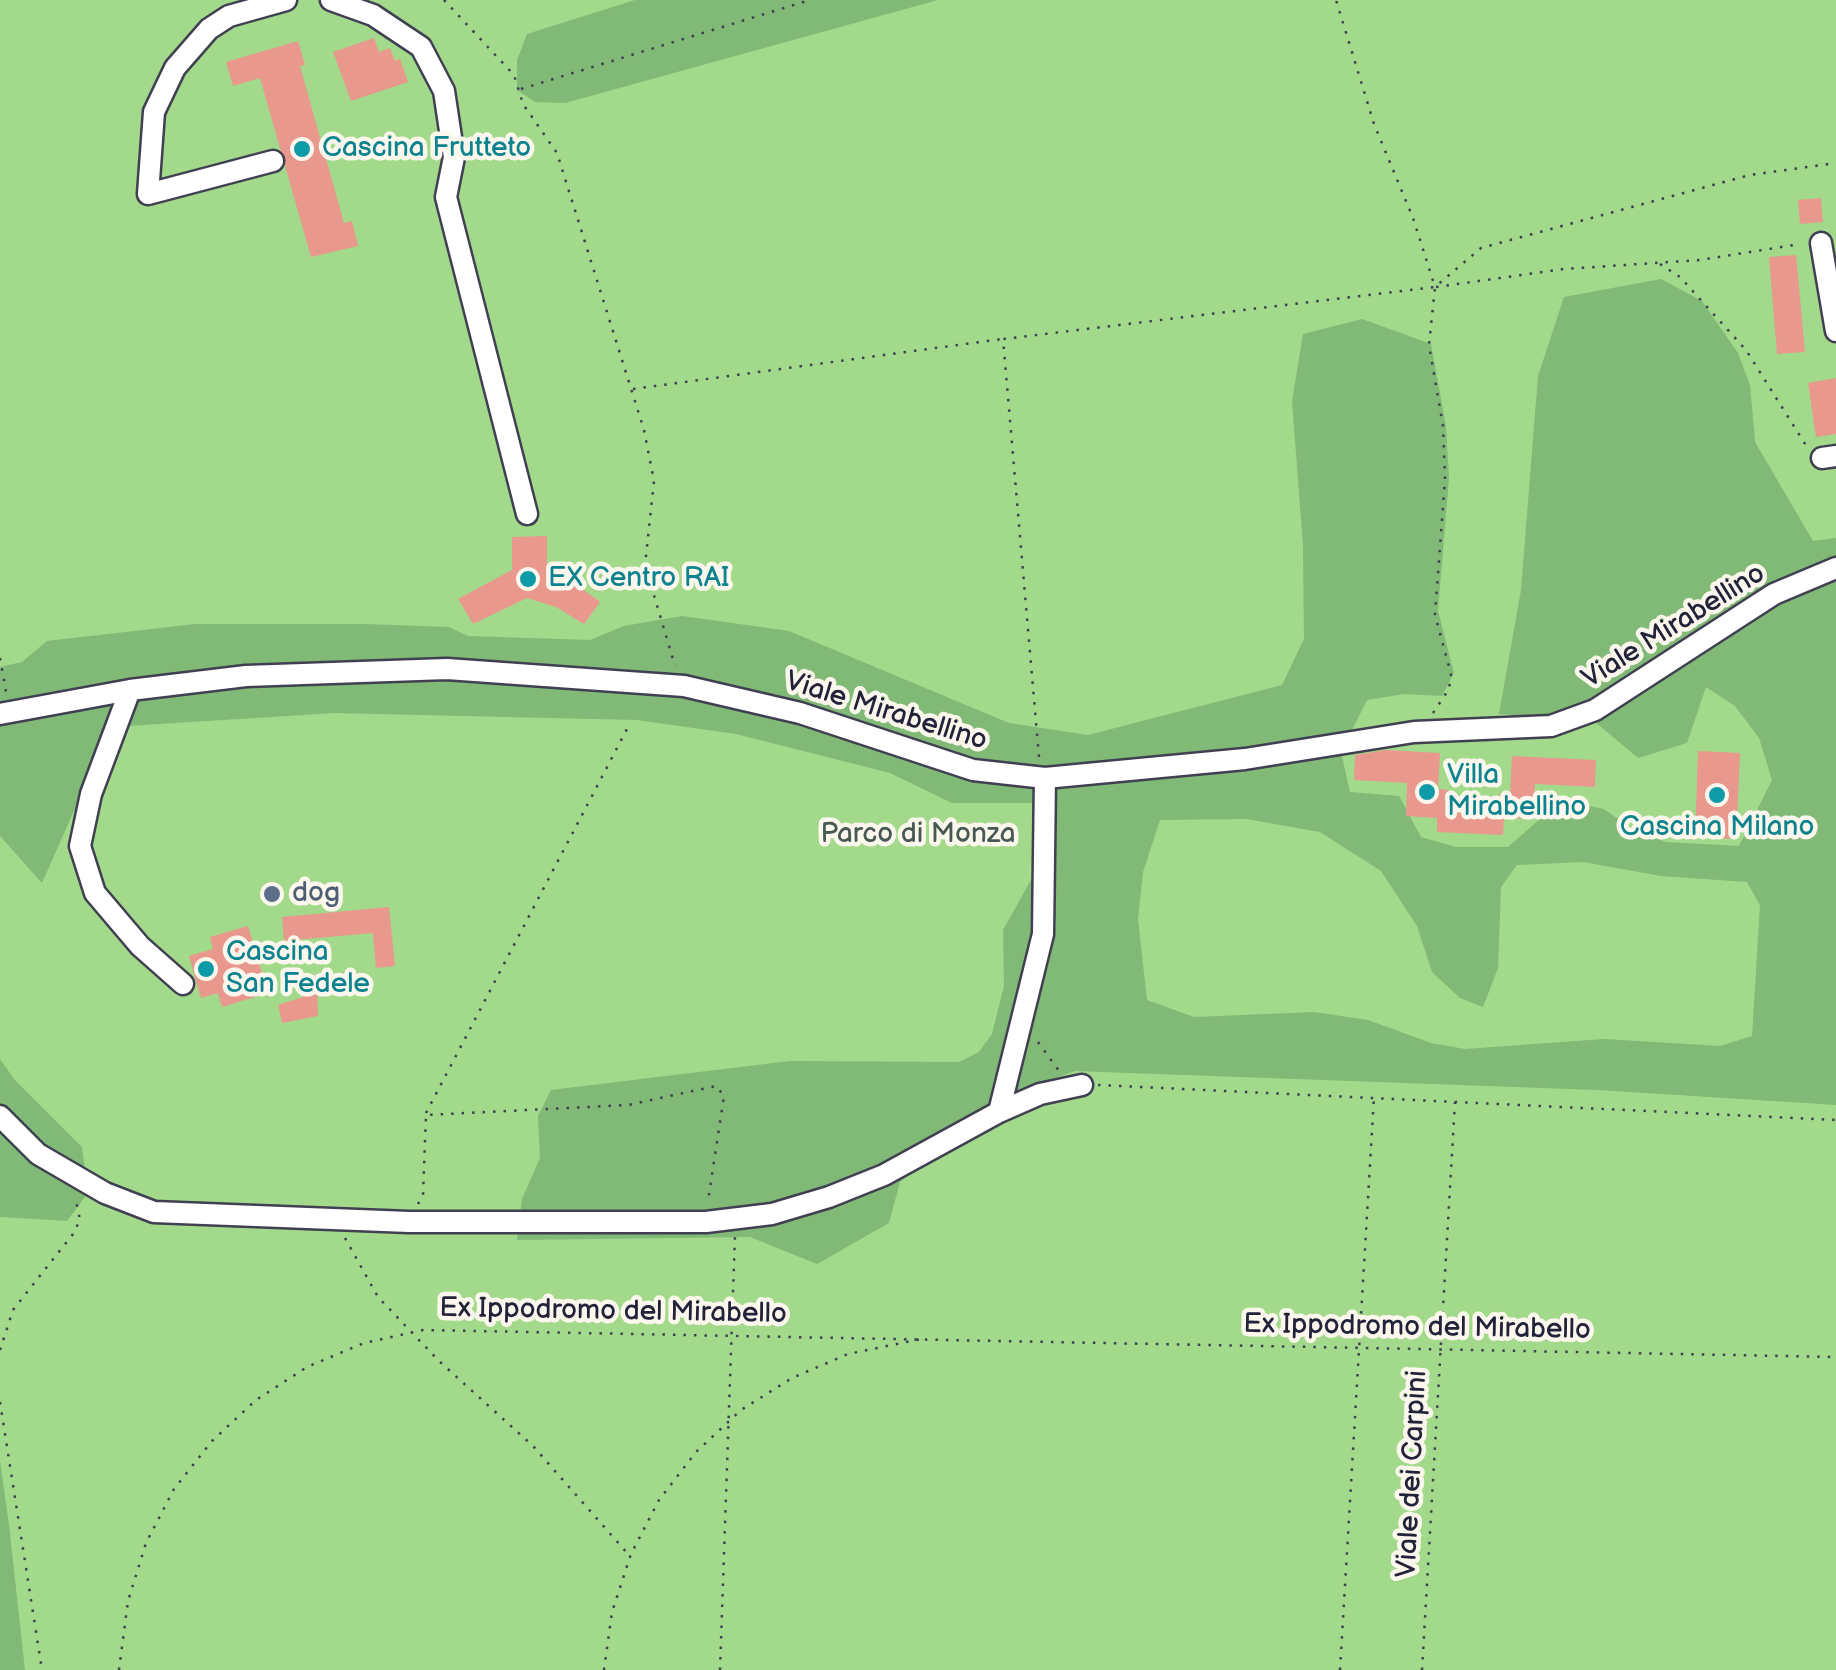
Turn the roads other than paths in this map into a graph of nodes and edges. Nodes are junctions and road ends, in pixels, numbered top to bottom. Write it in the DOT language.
graph roads {
  1 [pos="286,0"];
  2 [pos="332,0"];
  3 [pos="273,161"];
  4 [pos="1821,243"];
  5 [pos="1836,331"];
  6 [pos="527,514"];
  7 [pos="1836,568"];
  8 [pos="130,690"];
  9 [pos="5,714"];
  10 [pos="1043,778"];
  11 [pos="184,984"];
  12 [pos="1082,1085"];
  13 [pos="999,1112"];
  14 [pos="0,1116"];
  1 -- 3 [label="lane"];
  2 -- 6 [label="lane"];
  4 -- 5 [label="lane"];
  7 -- 10 [label="lane, Viale Mirabellino"];
  8 -- 9 [label="lane, Viale Mirabellino"];
  8 -- 10 [label="lane, Viale Mirabellino"];
  8 -- 11 [label="lane"];
  10 -- 13 [label="lane"];
  12 -- 13 [label="lane"];
  13 -- 14 [label="lane"];
}
